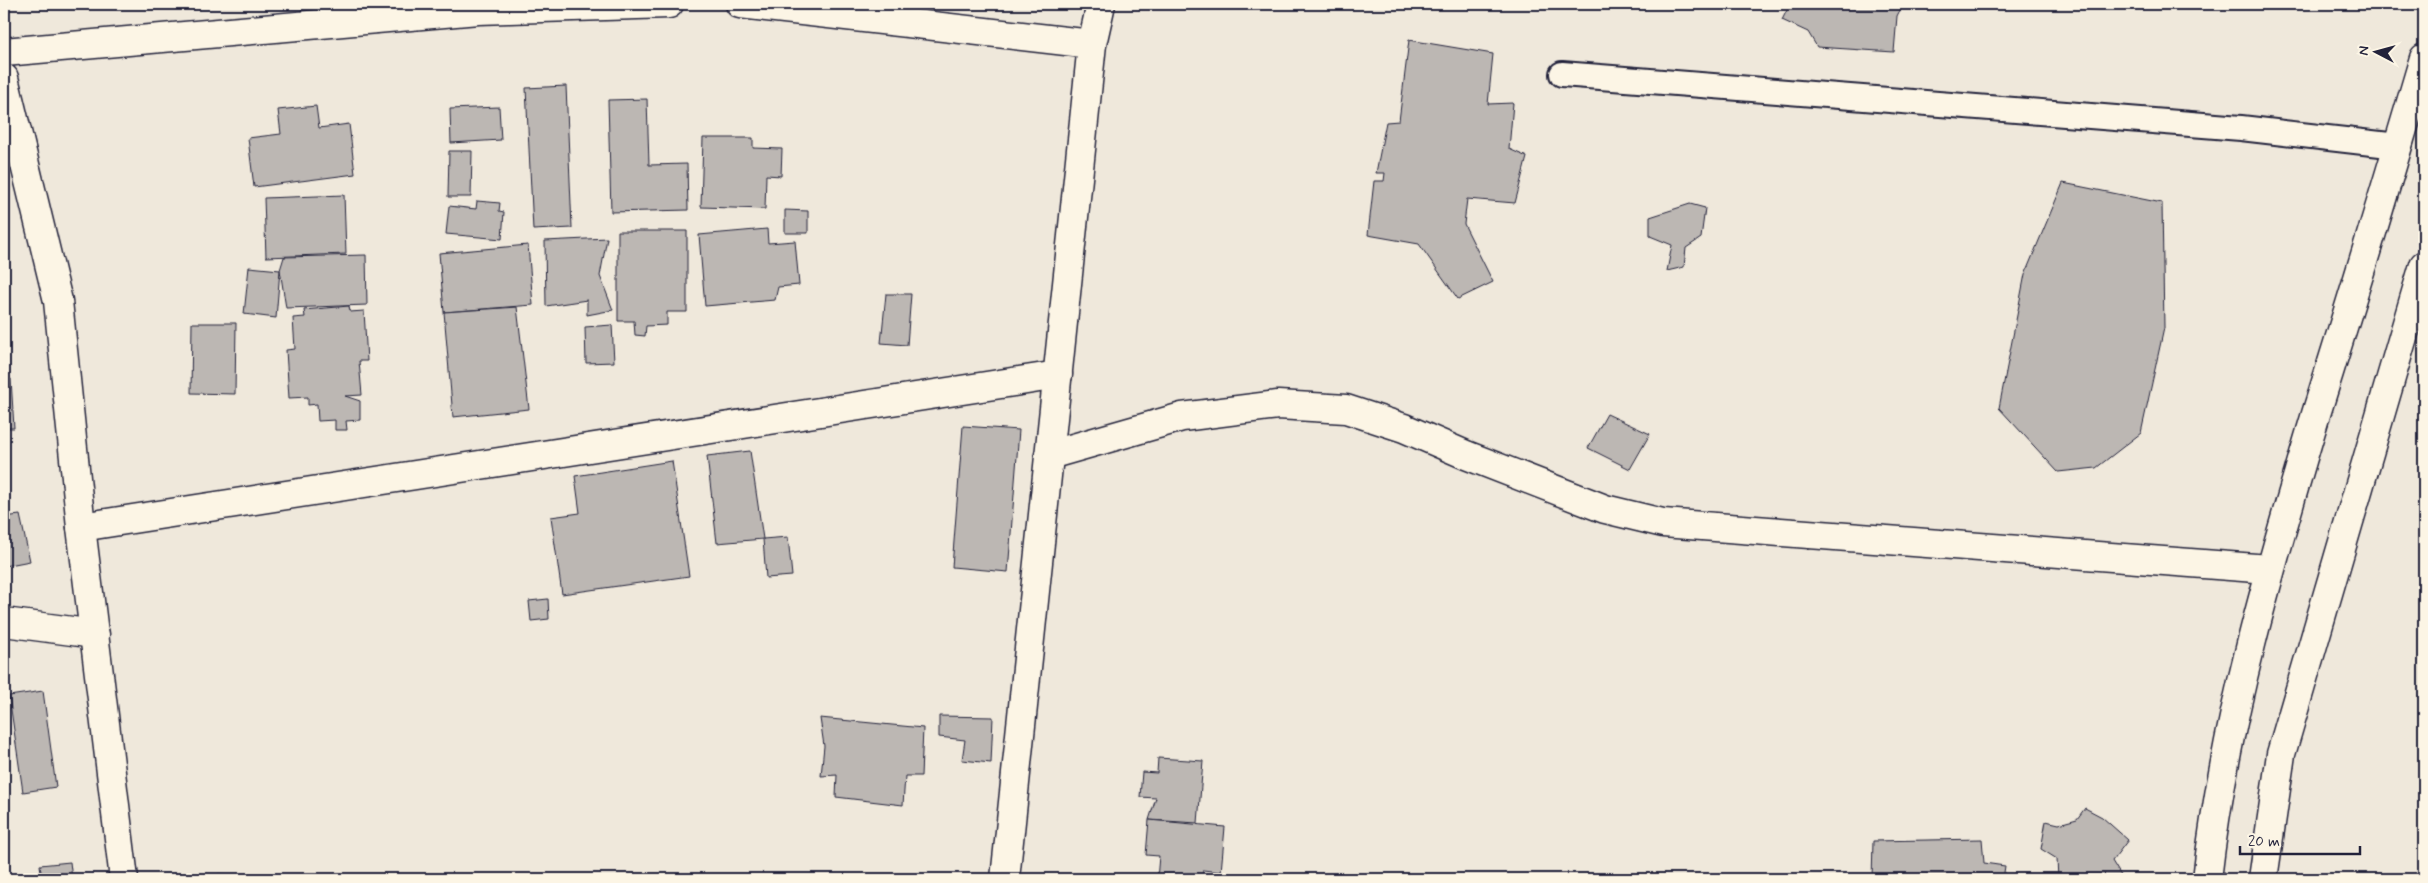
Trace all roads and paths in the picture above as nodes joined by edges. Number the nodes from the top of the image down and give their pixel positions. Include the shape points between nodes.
1 (669, 4) edge
2 (740, 4) edge
3 (1101, 4) edge
4 (1092, 44) junction
5 (4, 52) edge
6 (2424, 58) edge
7 (1562, 74) dead end
8 (4, 78) edge
9 (2398, 146) junction
10 (2424, 265) edge
11 (1058, 375) junction
12 (1049, 455) junction
13 (81, 527) junction
14 (2269, 569) junction
15 (4, 622) edge
16 (95, 634) junction
17 (124, 879) edge
18 (1005, 879) edge
19 (2207, 879) edge
20 (2263, 879) edge

1 - 5 street via 478,10
2 - 4 street
3 - 4 street
4 - 11 street
6 - 9 street
7 - 9 lane via 2241,128
8 - 13 street via 58,302
9 - 14 street
10 - 20 street via 2281,754
11 - 12 street
11 - 13 street
12 - 14 street via 1182,417 1278,405 1346,409 1404,428 1606,509 1663,523
12 - 18 street
13 - 16 street
14 - 19 street via 2240,681 2214,815
15 - 16 street
16 - 17 street

